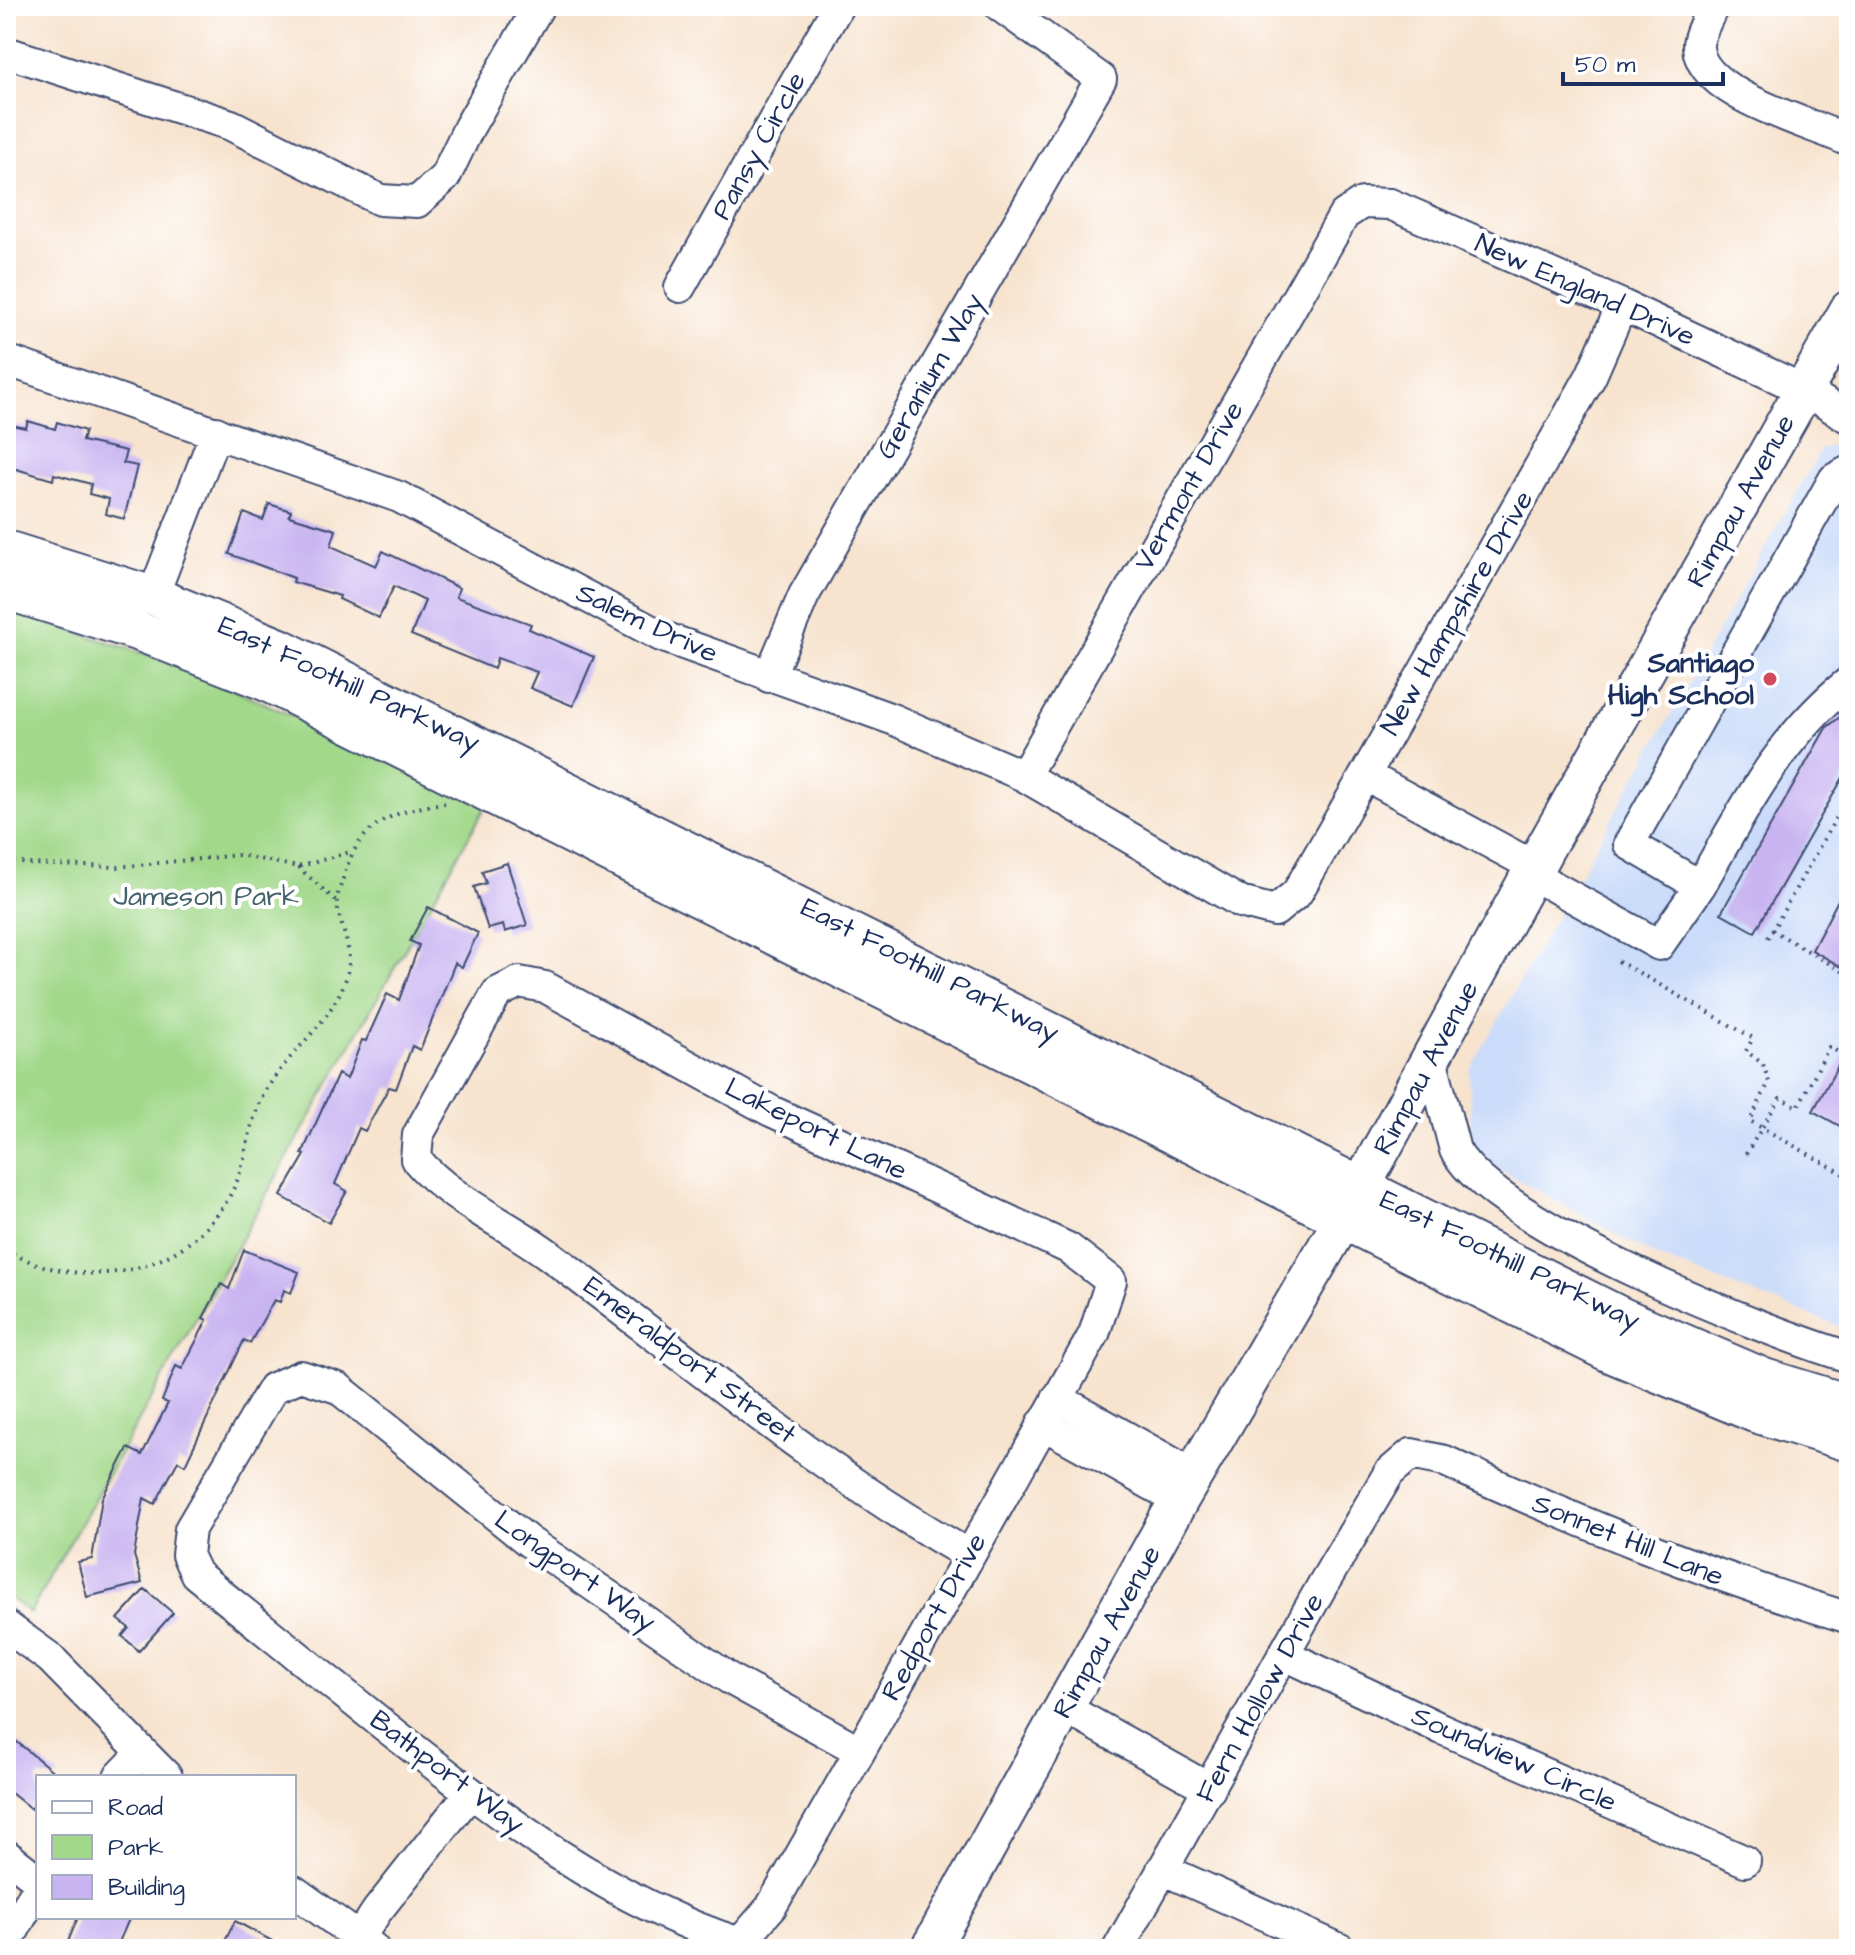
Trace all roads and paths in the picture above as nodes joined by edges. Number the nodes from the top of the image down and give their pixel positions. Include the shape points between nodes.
1 (539, 6) edge
2 (838, 6) edge
3 (1000, 6) edge
4 (1713, 6) edge
5 (6, 52) edge
6 (1849, 141) edge
7 (1362, 203) joint
8 (680, 287) dead end
9 (1622, 305) junction
10 (1849, 310) edge
11 (6, 360) edge
12 (1804, 390) junction
13 (1849, 418) edge
14 (216, 432) junction
15 (1849, 471) edge
16 (6, 550) edge
17 (6, 590) edge
18 (153, 596) junction
19 (769, 677) junction
20 (1849, 682) edge
21 (1365, 775) junction
22 (1024, 776) junction
23 (1849, 795) edge
24 (452, 802) dead end
25 (351, 851) junction
26 (6, 859) edge
27 (298, 867) junction
28 (1533, 870) junction
29 (1700, 886) junction
30 (336, 901) junction
31 (1275, 911) joint
32 (1772, 930) junction
33 (1768, 938) dead end
34 (1618, 961) dead end
35 (1849, 975) edge
36 (1431, 1058) junction
37 (1849, 1058) edge
38 (1763, 1127) junction
39 (1746, 1154) dead end
40 (416, 1159) joint
41 (1849, 1177) edge
42 (1353, 1202) junction
43 (6, 1250) edge
44 (1111, 1281) joint
45 (1849, 1357) edge
46 (1849, 1404) edge
47 (1050, 1411) junction
48 (1849, 1442) edge
49 (1411, 1454) joint
50 (1186, 1488) junction
51 (187, 1555) joint
52 (969, 1555) junction
53 (1849, 1618) edge
54 (6, 1626) edge
55 (1283, 1654) junction
56 (1065, 1708) junction
57 (860, 1751) junction
58 (142, 1753) junction
59 (121, 1775) edge
60 (165, 1775) edge
61 (1210, 1789) junction
62 (470, 1793) junction
63 (6, 1855) edge
64 (1745, 1861) dead end
65 (1162, 1869) junction
66 (36, 1878) edge
67 (36, 1891) edge
68 (296, 1893) edge
69 (740, 1943) joint
70 (6, 1944) edge
71 (362, 1946) edge
72 (930, 1949) edge
73 (1118, 1949) edge
74 (1340, 1949) edge

1 - 5 street via 445,177 417,202 380,200 231,125
2 - 8 street, Pansy Circle
3 - 19 street, Geranium Way via 1101,79 804,595
4 - 6 street via 1697,44 1702,67 1720,86
7 - 9 street, New England Drive via 1390,204
7 - 22 street, Vermont Drive via 1344,215
9 - 12 street, New England Drive
9 - 21 street, New Hampshire Drive via 1591,376
10 - 12 main road, Rimpau Avenue
11 - 14 street, Salem Drive
12 - 13 street, New England Drive
12 - 28 main road, Rimpau Avenue
14 - 18 street
14 - 19 street, Salem Drive via 399,497 661,636
15 - 29 street via 1834,479 1629,844
16 - 18 main road, East Foothill Parkway
17 - 42 main road, East Foothill Parkway via 140,632 265,681
18 - 42 main road, East Foothill Parkway via 280,648
19 - 22 street, Salem Drive via 892,719
20 - 29 street via 1775,758
21 - 28 street
21 - 31 street, New Hampshire Drive via 1297,893
22 - 31 street, Salem Drive via 1240,902
23 - 32 path
24 - 25 path via 397,812 379,822
25 - 27 path
25 - 30 path
26 - 27 path via 118,867 239,855
27 - 30 path
28 - 29 street via 1659,945
28 - 36 main road, Rimpau Avenue
30 - 43 path via 349,958 340,994 323,1023 266,1091 236,1181 194,1239 142,1268 85,1276 27,1262
32 - 33 path
32 - 35 path
34 - 38 path via 1753,1038 1746,1051 1763,1064 1769,1082 1750,1121
36 - 42 main road, Rimpau Avenue
36 - 45 street via 1455,1150 1488,1185 1645,1277
37 - 38 path via 1829,1047 1798,1107 1780,1098
38 - 39 path
38 - 41 path
40 - 44 street, Lakeport Lane via 418,1135 497,993 519,982 545,987 771,1111 1068,1248
40 - 52 street, Emeraldport Street via 432,1179 520,1233 883,1506
42 - 46 main road, East Foothill Parkway via 1764,1378
42 - 48 main road, East Foothill Parkway via 1608,1352 1755,1413
42 - 50 main road, Rimpau Avenue
44 - 47 street, Redport Drive via 1094,1334
47 - 50 street
47 - 52 street, Redport Drive
49 - 53 street, Sonnet Hill Lane via 1445,1461 1644,1549
49 - 55 street, Fern Hollow Drive via 1389,1473
50 - 56 main road, Rimpau Avenue
51 - 57 street, Longport Way via 190,1529 273,1388 301,1376 338,1388 528,1541 730,1679
51 - 62 street, Bathport Way via 196,1574
52 - 57 street, Redport Drive
54 - 58 street via 50,1658
55 - 61 street, Fern Hollow Drive
55 - 64 street, Soundview Circle
56 - 61 street
56 - 72 main road, Rimpau Avenue
57 - 69 street, Redport Drive via 771,1907
58 - 59 street
58 - 60 street
61 - 65 street, Fern Hollow Drive
62 - 69 street, Bathport Way via 575,1867 699,1930
62 - 71 street via 377,1911
63 - 66 street
65 - 73 street, Fern Hollow Drive
65 - 74 street
67 - 70 street
68 - 71 street

